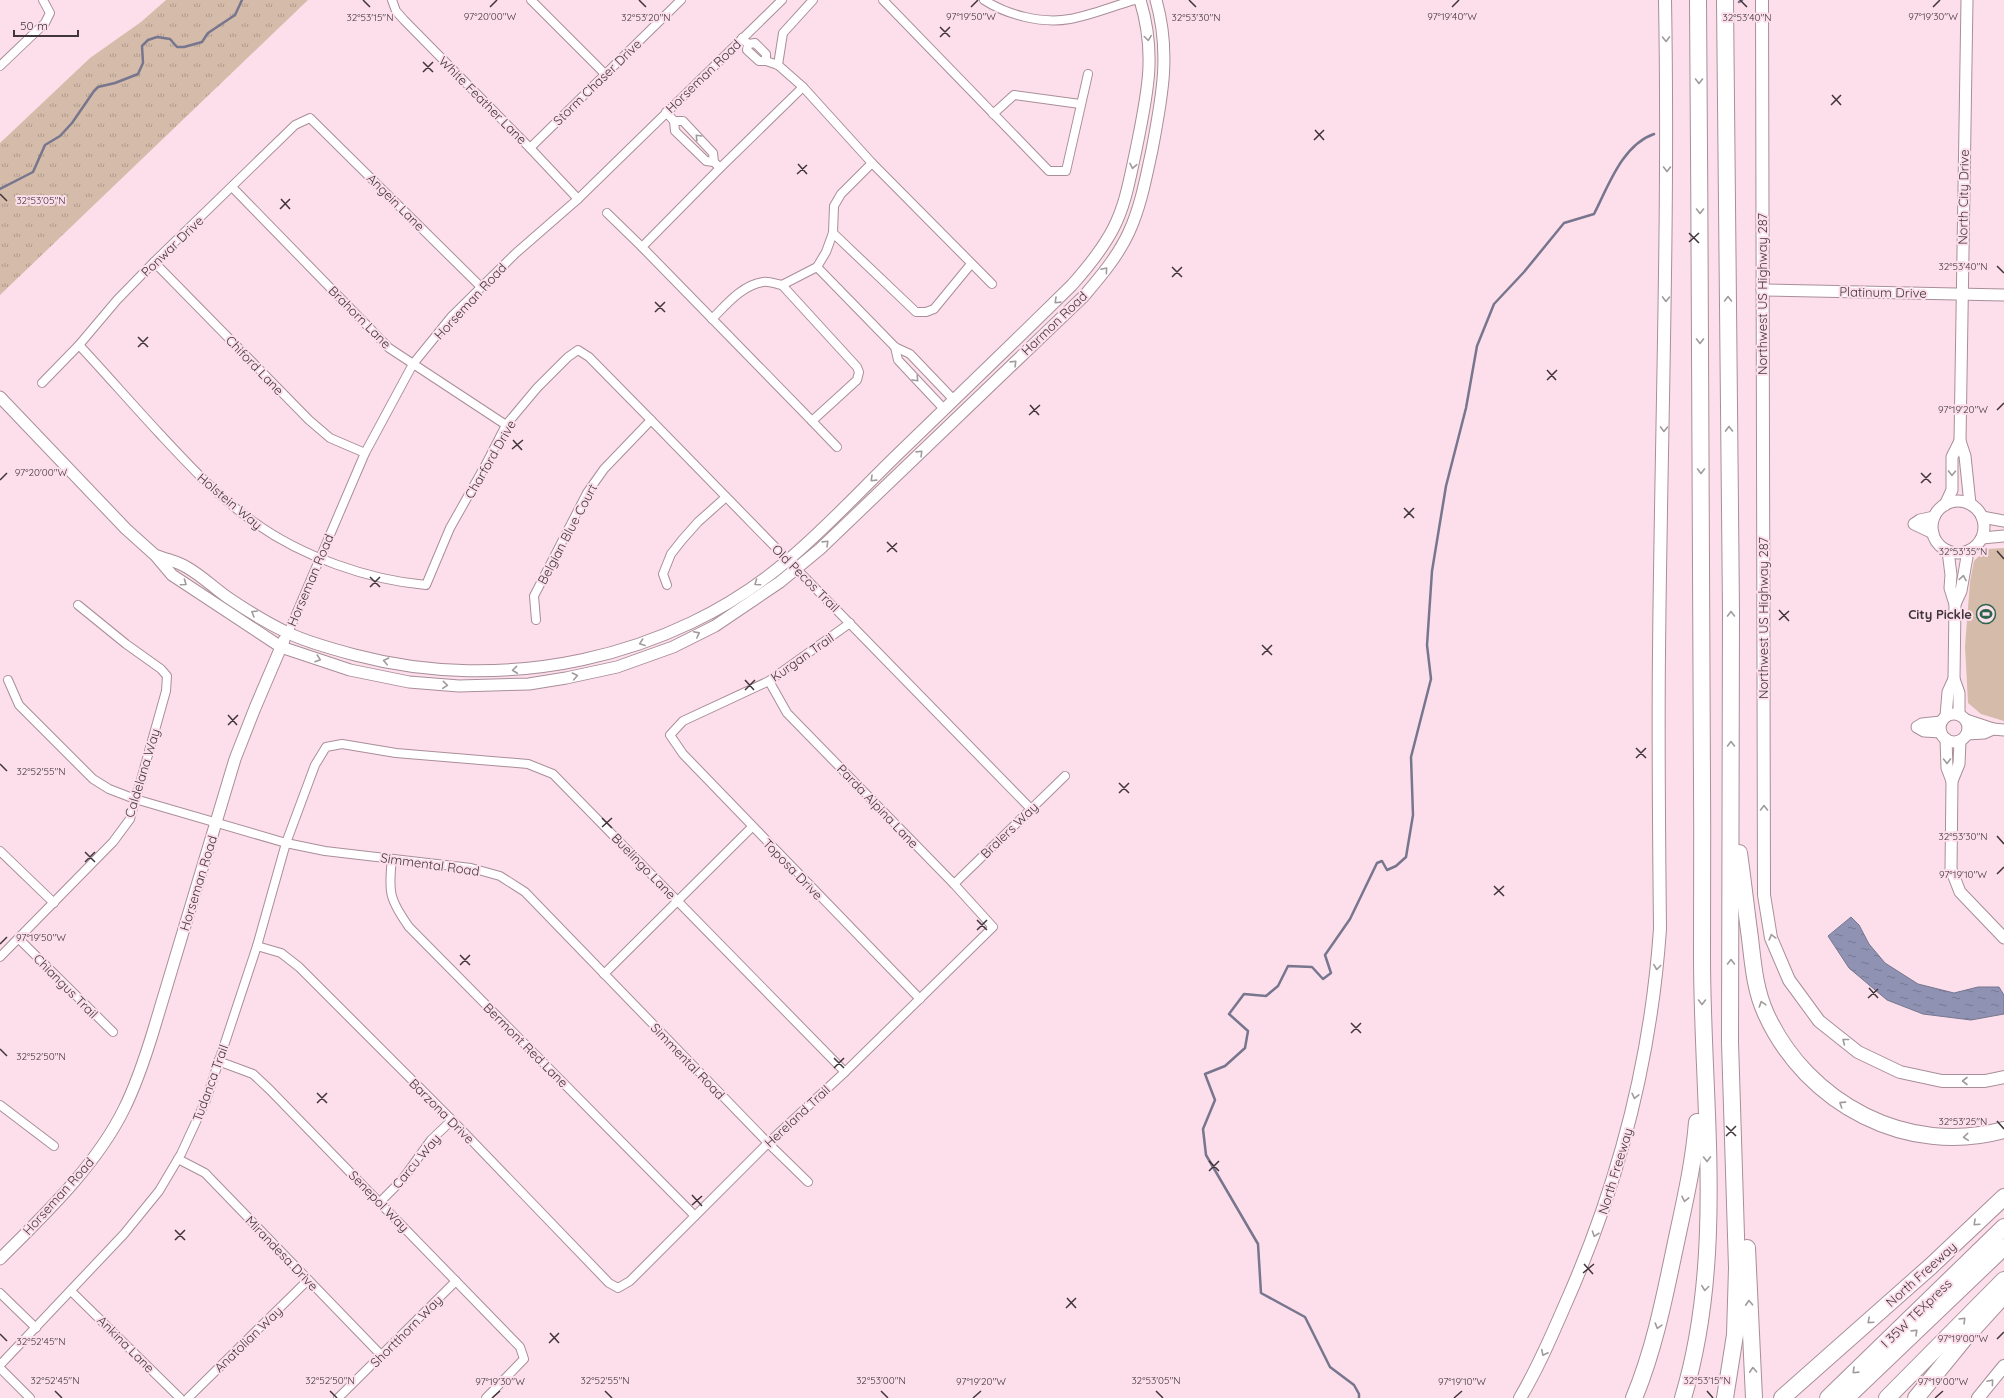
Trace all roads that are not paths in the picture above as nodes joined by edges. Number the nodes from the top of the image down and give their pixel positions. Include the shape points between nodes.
1 (43, 0) edge
2 (392, 0) edge
3 (531, 0) edge
4 (680, 0) edge
5 (782, 0) edge
6 (813, 0) edge
7 (984, 0) edge
8 (1135, 0) edge
9 (1140, 0) edge
10 (1156, 0) edge
11 (1666, 0) edge
12 (1698, 0) edge
13 (1725, 0) edge
14 (1762, 0) edge
15 (1967, 0) edge
16 (885, 1) edge
17 (745, 41) junction
18 (778, 65) junction
19 (0, 66) edge
20 (605, 74) junction
21 (1088, 74) dead end
22 (803, 87) junction
23 (1080, 104) junction
24 (666, 112) junction
25 (993, 114) junction
26 (310, 118) joint
27 (674, 121) junction
28 (530, 148) junction
29 (872, 163) junction
30 (717, 165) junction
31 (232, 187) junction
32 (578, 199) junction
33 (607, 213) dead end
34 (833, 233) junction
35 (642, 247) junction
36 (154, 262) junction
37 (972, 264) junction
38 (817, 267) junction
39 (992, 284) dead end
40 (782, 285) junction
41 (481, 287) junction
42 (1762, 290) junction
43 (1961, 293) junction
44 (2004, 295) edge
45 (712, 319) junction
46 (79, 345) junction
47 (895, 347) junction
48 (578, 350) joint
49 (413, 364) junction
50 (42, 383) dead end
51 (0, 397) edge
52 (954, 400) junction
53 (944, 409) junction
54 (651, 420) junction
55 (812, 422) junction
56 (506, 425) junction
57 (1960, 441) junction
58 (837, 447) dead end
59 (365, 453) junction
60 (726, 497) junction
61 (1970, 504) junction
62 (1945, 505) junction
63 (1934, 517) junction
64 (1982, 517) junction
65 (2004, 521) edge
66 (1933, 533) junction
67 (2004, 536) edge
68 (1982, 538) junction
69 (1948, 551) junction
70 (1968, 551) junction
71 (156, 556) junction
72 (320, 557) junction
73 (788, 560) junction
74 (797, 569) junction
75 (426, 585) joint
76 (667, 585) dead end
77 (1954, 604) junction
78 (78, 605) dead end
79 (536, 620) dead end
80 (850, 623) junction
81 (288, 632) junction
82 (281, 647) junction
83 (1954, 679) junction
84 (8, 680) dead end
85 (769, 681) junction
86 (1963, 718) junction
87 (1944, 727) junction
88 (1998, 730) edge
89 (670, 734) joint
90 (1963, 737) junction
91 (326, 747) joint
92 (1065, 776) dead end
93 (1952, 781) junction
94 (1731, 784) junction
95 (135, 799) junction
96 (1030, 809) junction
97 (216, 821) junction
98 (752, 827) junction
99 (286, 843) junction
100 (0, 851) edge
101 (392, 859) junction
102 (954, 884) junction
103 (678, 900) junction
104 (54, 903) junction
105 (993, 927) joint
106 (2004, 938) edge
107 (19, 939) junction
108 (256, 946) junction
109 (0, 957) edge
110 (604, 974) junction
111 (920, 999) junction
112 (1730, 1001) junction
113 (1702, 1022) junction
114 (113, 1032) dead end
115 (218, 1061) junction
116 (845, 1072) junction
117 (2004, 1076) edge
118 (0, 1105) edge
119 (452, 1120) junction
120 (2004, 1130) edge
121 (768, 1143) junction
122 (54, 1146) dead end
123 (178, 1159) junction
124 (808, 1182) dead end
125 (2004, 1197) edge
126 (380, 1202) junction
127 (695, 1216) junction
128 (2004, 1227) edge
129 (2004, 1246) edge
130 (0, 1259) edge
131 (308, 1280) junction
132 (2004, 1280) edge
133 (456, 1281) junction
134 (618, 1288) joint
135 (72, 1291) junction
136 (0, 1293) edge
137 (2004, 1296) edge
138 (36, 1328) junction
139 (381, 1355) junction
140 (0, 1365) edge
141 (2004, 1366) edge
142 (0, 1368) edge
143 (1685, 1391) edge
144 (30, 1398) edge
145 (180, 1398) edge
146 (188, 1398) edge
147 (338, 1398) edge
148 (486, 1398) edge
149 (1520, 1398) edge
150 (1634, 1398) edge
151 (1725, 1398) edge
152 (1754, 1398) edge
153 (1782, 1398) edge
154 (1828, 1398) edge
155 (1846, 1398) edge
156 (1886, 1398) edge
157 (1916, 1398) edge
158 (1978, 1398) edge

1 - 19 street via 50,13 45,23
2 - 28 street, White Feather Lane via 396,11 404,20
3 - 20 street
4 - 20 street, Storm Chaser Drive
5 - 17 street, Horseman Road
6 - 18 street via 783,33
7 - 8 street via 998,10 1036,19 1069,19
9 -> 52 street, Harmon Road via 1150,49 1149,82 1126,199 1114,228 1095,259 1072,285
74 -> 10 street, Harmon Road via 1084,296 1113,260 1130,232 1143,192 1162,96 1165,55 1162,22
11 -> 149 main road, North Freeway via 1666,303 1659,654 1660,929 1655,987 1642,1066 1628,1130 1613,1181 1587,1255 1547,1346
12 -> 113 highway
94 -> 13 highway
14 - 42 main road, Northwest US Highway 287
15 - 43 street, North City Drive
16 - 25 street
17 - 18 street via 748,50 759,61
17 - 24 street, Horseman Road
18 - 22 street
20 - 28 street, Storm Chaser Drive
21 - 23 street
22 - 29 street
22 - 30 street
23 - 25 street via 1014,95
23 - 25 street via 1066,171 1048,171
24 - 27 street
24 - 32 street, Horseman Road
26 - 31 street, Ponwar Drive via 295,125
26 - 41 street, Angein Lane
27 - 30 street via 675,131 706,161
30 -> 27 street via 713,153 683,121
28 - 32 street, White Feather Lane
29 - 34 street via 841,194 834,206
29 - 37 street
30 - 35 street
31 - 36 street, Ponwar Drive
31 - 49 street, Brahorn Lane via 389,348
32 - 41 street, Horseman Road
33 - 35 street
34 - 37 street via 916,312 934,309
34 - 38 street
35 - 45 street
36 - 46 street, Ponwar Drive
36 - 59 street, Chiford Lane via 309,420 330,438
37 - 39 street
38 - 40 street
38 - 47 street
40 - 45 street via 764,282 750,286 736,295
40 - 55 street via 859,372 857,380
41 - 49 street, Horseman Road via 452,316
42 - 43 street, Platinum Drive
117 -> 42 main road, Northwest US Highway 287 via 1985,1081 1942,1081 1900,1072 1858,1052 1819,1021 1789,980 1771,938 1764,895
43 - 44 street, Platinum Drive
43 - 57 street, North City Drive
45 - 55 street
46 - 50 street, Ponwar Drive
46 - 72 street, Holstein Way via 198,475 253,522 278,538
47 - 52 street via 910,354
47 -> 53 street via 898,360
48 - 54 street, Old Pecos Trail
48 - 56 street, Charford Drive via 537,388
49 - 56 street, Brahorn Lane
49 - 59 street, Horseman Road
51 - 71 street, Harmon Road via 126,529
52 - 53 street, Harmon Road
53 -> 73 street, Harmon Road
54 - 60 street, Old Pecos Trail
54 - 79 street, Belgian Blue Court via 604,469 587,493 534,596
55 - 58 street
56 - 75 street, Charford Drive via 450,528
57 - 61 street, North City Drive via 1966,456
57 -> 62 street, North City Drive via 1952,457 1952,490
59 - 72 street, Horseman Road
60 - 73 street, Old Pecos Trail
60 - 76 street via 698,522 671,554 663,574
61 - 62 street via 1962,501
61 - 64 street
62 - 63 street
63 - 66 street
63 - 66 street via 1914,524
64 - 65 street
64 - 68 street
66 - 69 street via 1936,541
67 - 68 street
68 - 70 street via 1978,545
69 - 70 street
69 - 77 street via 1950,588
77 -> 70 street via 1961,591
81 -> 71 street, Harmon Road via 228,597 186,567
71 -> 82 street, Harmon Road via 172,574
72 - 75 street, Holstein Way via 398,582
72 - 81 street, Horseman Road
73 - 74 street, Old Pecos Trail
73 -> 81 street, Harmon Road via 714,611 663,635 615,652 559,665 502,671 456,671 408,666 354,655
74 - 80 street, Old Pecos Trail
82 -> 74 street, Harmon Road via 350,670 408,682 459,686 529,684 617,667 673,646 715,626
77 - 83 street
78 - 95 street, Caldelana Way via 161,669 166,676 166,691
80 - 85 street, Kurgan Trail
80 - 96 street, Old Pecos Trail
81 - 82 street, Horseman Road
82 - 97 street, Horseman Road via 235,759
83 - 86 street
83 - 87 street via 1948,692
84 - 95 street, Simmental Road via 19,705 93,779 109,790
85 - 89 street, Kurgan Trail via 683,721
85 - 102 street, Parda Alpina Lane via 787,713
86 - 87 street via 1950,714
86 - 88 street
86 - 90 street via 1968,730
87 - 90 street via 1955,742
87 -> 93 street via 1947,768
88 - 90 street
89 - 98 street, Toposa Drive via 683,754
90 - 93 street via 1959,764
91 - 99 street, Tudanca Trail via 315,765
91 - 103 street, Buelingo Lane via 342,744 396,752 528,764 553,774
92 - 96 street, Bralers Way
93 - 106 street via 1950,869 1960,892
112 -> 94 highway
120 -> 94 highway via 1965,1137 1939,1137 1915,1134 1873,1121 1857,1114 1816,1085 1792,1058 1766,1014 1755,981
95 - 97 street, Simmental Road
95 - 104 street, Caldelana Way via 130,819 121,833
96 - 102 street, Bralers Way
97 - 99 street, Simmental Road
97 - 130 street, Horseman Road via 140,1073 124,1111 62,1196
98 - 103 street
98 - 111 street, Toposa Drive
99 - 101 street, Simmental Road via 325,851
99 - 108 street, Tudanca Trail
100 - 104 street
101 - 110 street, Simmental Road via 471,868 500,876 525,892
101 - 127 street, Bermont Red Lane via 390,881 394,905 409,927
102 - 105 street, Parda Alpina Lane
103 - 110 street
103 - 116 street, Buelingo Lane
104 - 107 street, Caldelana Way
105 - 111 street, Hereland Trail
107 - 109 street, Caldelana Way
107 - 114 street, Chiangus Trail
108 - 115 street, Tudanca Trail
108 - 119 street, Barzona Drive via 281,953 299,967
110 - 121 street, Simmental Road
111 - 116 street, Hereland Trail
112 - 151 highway via 1736,1268 1735,1335
152 -> 112 highway via 1740,1085
113 -> 143 highway via 1708,1237 1706,1280 1699,1332
113 -> 150 highway via 1695,1153 1663,1307 1644,1374
115 - 123 street, Tudanca Trail via 206,1100
115 - 126 street, Senepol Way via 252,1074
116 - 121 street, Hereland Trail
118 - 122 street
119 - 126 street, Carcu Way via 431,1140 402,1180
119 - 134 street, Barzona Drive via 609,1284
121 - 124 street, Simmental Road
121 - 127 street, Hereland Trail
123 - 131 street, Mirandesa Drive via 205,1173
123 - 135 street, Tudanca Trail via 154,1197
125 -> 153 highway, North Freeway
126 - 133 street, Senepol Way
127 - 134 street, Hereland Trail via 630,1281
128 -> 154 highway, I 35W TEXpress
155 -> 129 highway, I 35W TEXpress
131 - 139 street, Mirandesa Drive
131 - 146 street, Anatolian Way
156 -> 132 highway
133 - 139 street, Shortthorn Way
133 - 148 street, Senepol Way via 520,1347 524,1359
135 - 138 street, Tudanca Trail
135 - 145 street, Ankina Lane
136 - 138 street
137 - 157 highway via 1964,1339
138 - 140 street, Tudanca Trail
139 - 147 street, Shortthorn Way
158 -> 141 main road
142 - 144 street

